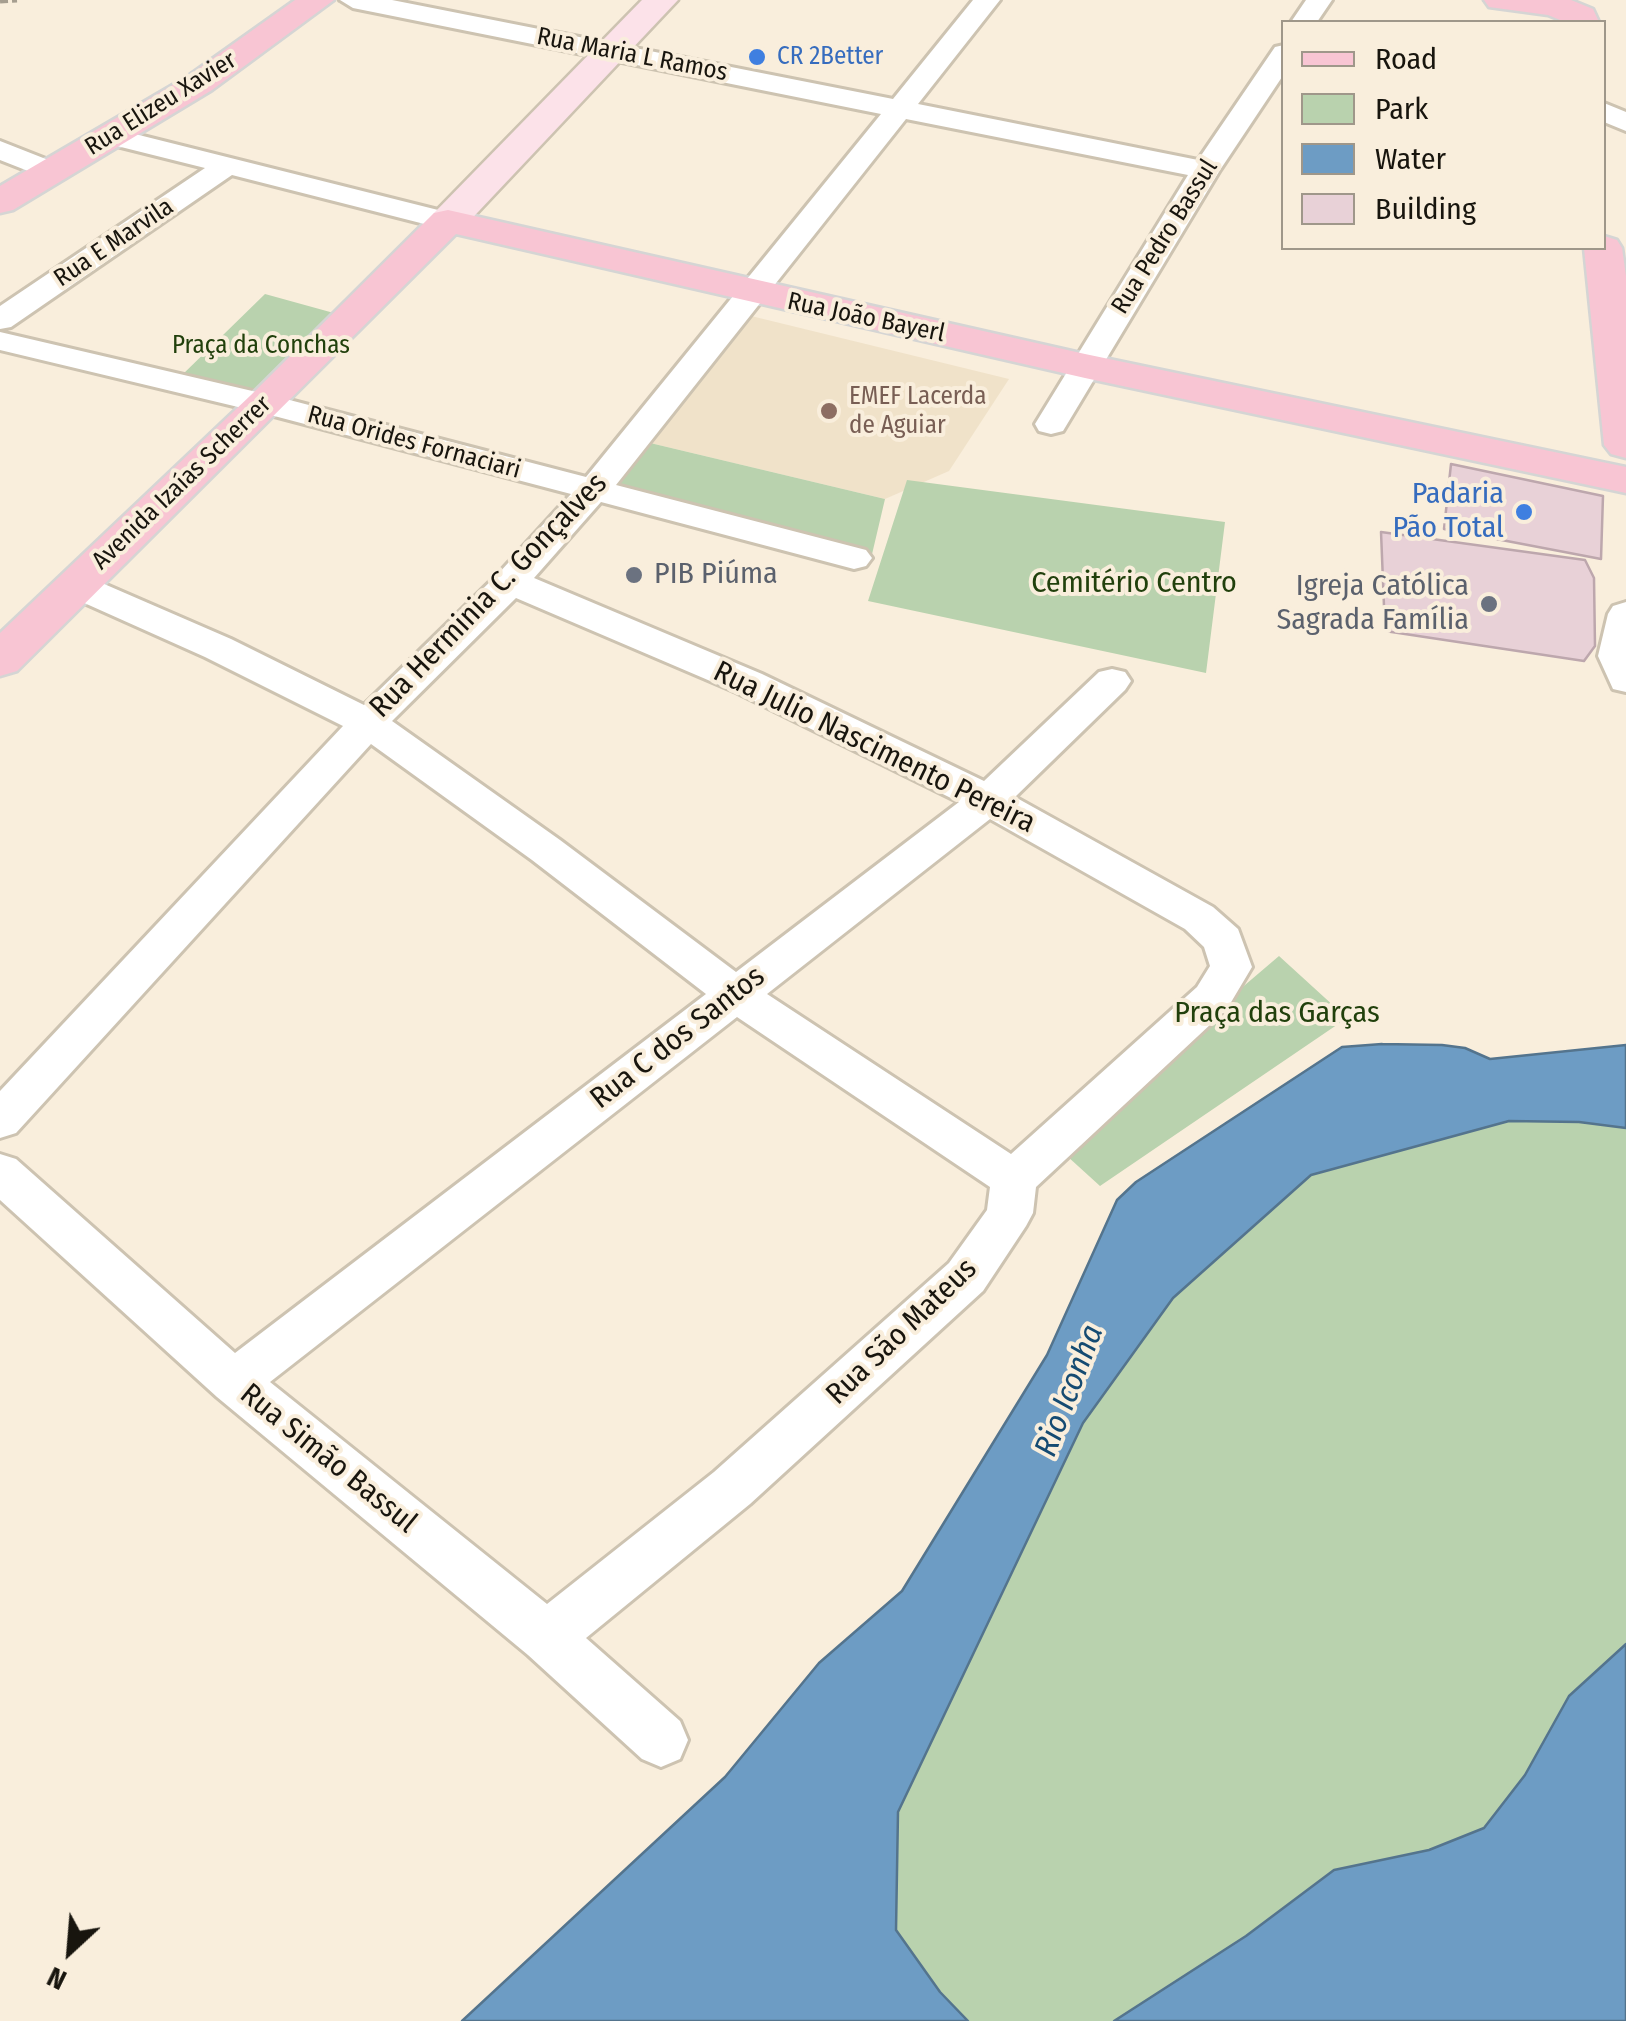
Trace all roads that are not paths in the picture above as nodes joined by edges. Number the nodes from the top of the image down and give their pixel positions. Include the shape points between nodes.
1 (317, 0) edge
2 (353, 0) edge
3 (661, 0) edge
4 (987, 0) edge
5 (1501, 0) edge
6 (1572, 9) edge
7 (610, 50) junction
8 (1281, 58) edge
9 (901, 108) junction
10 (110, 136) junction
11 (0, 150) edge
12 (227, 166) junction
13 (1206, 170) junction
14 (52, 171) junction
15 (0, 202) edge
16 (448, 221) junction
17 (1602, 250) edge
18 (754, 294) junction
19 (0, 320) edge
20 (1618, 322) edge
21 (8, 350) edge
22 (1085, 366) junction
23 (266, 404) junction
24 (1051, 424) dead end
25 (1626, 445) edge
26 (1626, 480) edge
27 (594, 490) junction
28 (854, 558) dead end
29 (511, 582) junction
30 (75, 585) junction
31 (1626, 614) edge
32 (0, 660) edge
33 (1626, 680) edge
34 (1112, 681) dead end
35 (368, 723) junction
36 (988, 800) junction
37 (735, 994) junction
38 (0, 1120) edge
39 (0, 1172) edge
40 (1014, 1179) junction
41 (234, 1382) junction
42 (547, 1638) junction
43 (661, 1740) dead end

1 - 10 main road, Rua Elizeu Xavier via 200,83
2 - 7 street, Rua Maria L Ramos
3 - 7 street
4 - 9 street, Rua Herminia C. Gonçalves
5 - 6 main road
7 - 9 street, Rua Maria L Ramos
7 - 16 street
8 - 13 street, Rua Pedro Bassul
9 - 13 street, Rua Maria L Ramos
9 - 18 street, Rua Herminia C. Gonçalves
10 - 12 street, Rua João Bayerl
10 - 14 main road, Rua Elizeu Xavier
11 - 14 street
12 - 16 street, Rua João Bayerl
12 - 19 street, Rua E Marvila
13 - 22 street, Rua Pedro Bassul
14 - 15 main road, Rua Elizeu Xavier
16 - 18 main road, Rua João Bayerl
16 - 23 main road, Avenida Izaías Scherrer
17 - 20 main road
18 - 22 main road, Rua João Bayerl
18 - 27 street, Rua Herminia C. Gonçalves
20 - 25 main road
21 - 23 street, Rua Orides Fornaciari
22 - 24 street, Rua Pedro Bassul
22 - 26 main road, Rua João Bayerl
23 - 27 street, Rua Orides Fornaciari
23 - 30 main road, Avenida Izaías Scherrer
27 - 28 street, Rua Orides Fornaciari
27 - 29 street, Rua Herminia C. Gonçalves
29 - 35 street, Rua Herminia C. Gonçalves
29 - 36 street, Rua Julio Nascimento Pereira via 749,682
30 - 32 main road, Avenida Izaías Scherrer
30 - 35 street
31 - 33 street via 1616,656
34 - 36 street, Rua C dos Santos
35 - 37 street
35 - 38 street, Rua Herminia C. Gonçalves
36 - 37 street, Rua C dos Santos
36 - 40 street, Rua Julio Nascimento Pereira via 1199,918 1223,940 1231,967 1212,998
37 - 40 street
37 - 41 street, Rua C dos Santos
39 - 41 street, Rua Simão Bassul
40 - 42 street, Rua São Mateus via 1010,1213 966,1277 732,1488
41 - 42 street, Rua Simão Bassul
42 - 43 street, Rua Simão Bassul

